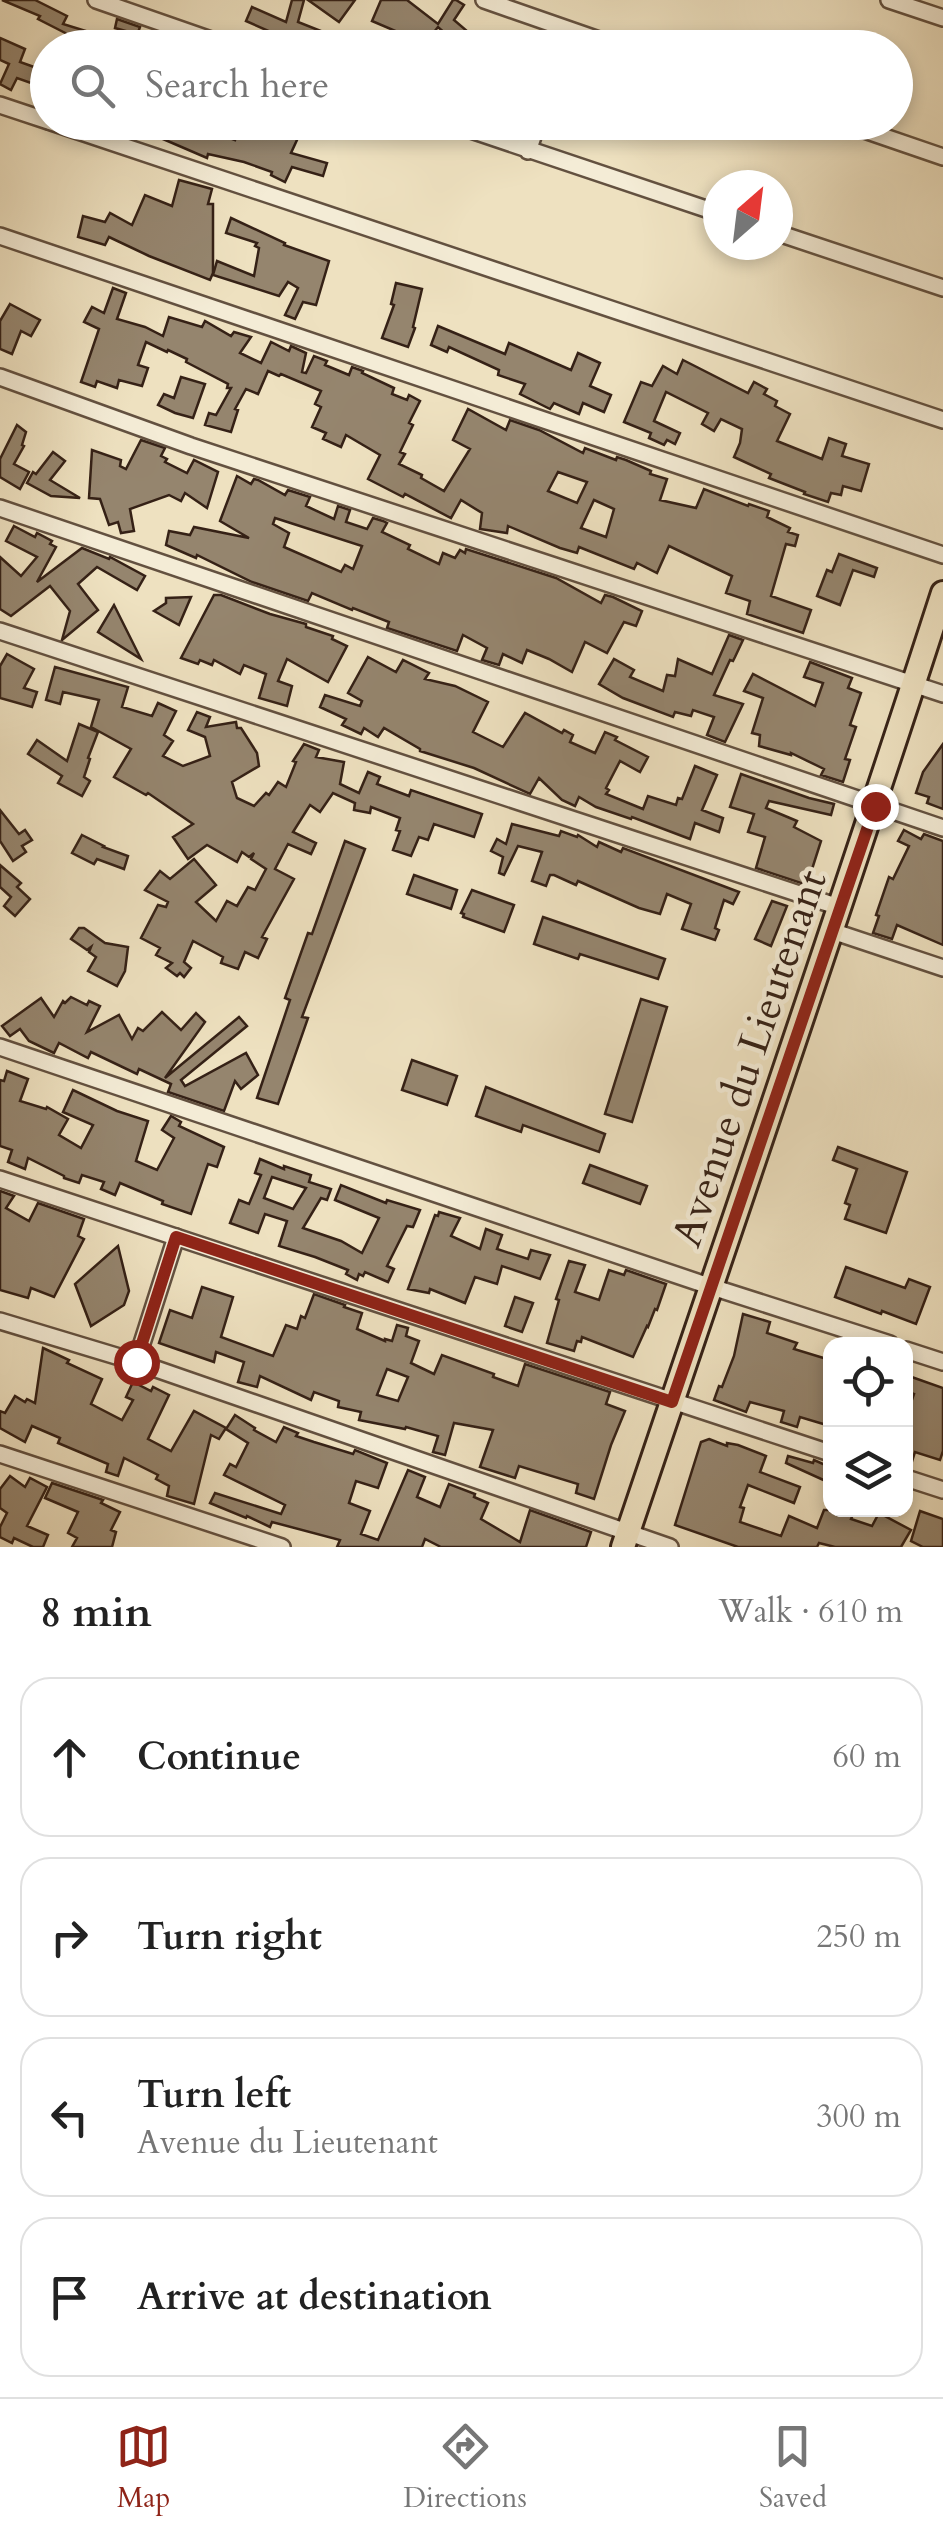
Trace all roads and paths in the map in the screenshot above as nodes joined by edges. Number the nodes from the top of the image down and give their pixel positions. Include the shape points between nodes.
1 (96, 0) edge
2 (484, 0) edge
3 (889, 0) edge
4 (943, 18) edge
5 (182, 30) edge
6 (572, 30) edge
7 (0, 105) edge
8 (30, 115) edge
9 (103, 140) edge
10 (497, 140) edge
11 (532, 140) edge
12 (892, 140) edge
13 (528, 151) junction
14 (943, 158) edge
15 (703, 209) edge
16 (0, 236) edge
17 (793, 238) edge
18 (943, 288) edge
19 (0, 376) edge
20 (943, 420) edge
21 (0, 508) edge
22 (943, 556) edge
23 (943, 593) edge
24 (0, 631) edge
25 (914, 684) junction
26 (943, 694) edge
27 (875, 806) junction
28 (943, 828) edge
29 (839, 908) junction
30 (832, 931) junction
31 (943, 968) edge
32 (0, 1047) edge
33 (0, 1180) edge
34 (176, 1237) junction
35 (710, 1286) junction
36 (0, 1321) edge
37 (868, 1337) edge
38 (913, 1352) edge
39 (136, 1362) junction
40 (943, 1362) edge
41 (672, 1402) junction
42 (823, 1451) edge
43 (0, 1454) edge
44 (913, 1480) edge
45 (943, 1490) edge
46 (625, 1540) edge
47 (282, 1547) edge
48 (670, 1547) edge

1 - 5 street
2 - 6 street
3 - 4 street
7 - 8 street
9 - 20 street
10 - 13 street
11 - 13 street
12 - 14 street
13 - 15 street
16 - 22 street
17 - 18 street
19 - 25 street via 191,446
21 - 27 street
23 - 25 main road, Avenue du Lieutenant
24 - 29 street
25 - 26 street
25 - 27 main road, Avenue du Lieutenant
27 - 28 street
27 - 29 main road, Avenue du Lieutenant
29 - 30 main road, Avenue du Lieutenant
30 - 31 street
30 - 35 main road, Avenue du Lieutenant
32 - 35 street
33 - 34 street
34 - 39 street
34 - 41 street
35 - 37 street
35 - 41 main road, Avenue du Lieutenant
36 - 39 street
38 - 40 street
39 - 46 street
41 - 42 street
41 - 46 main road, Avenue du Lieutenant
43 - 47 street
44 - 45 street
46 - 48 street

